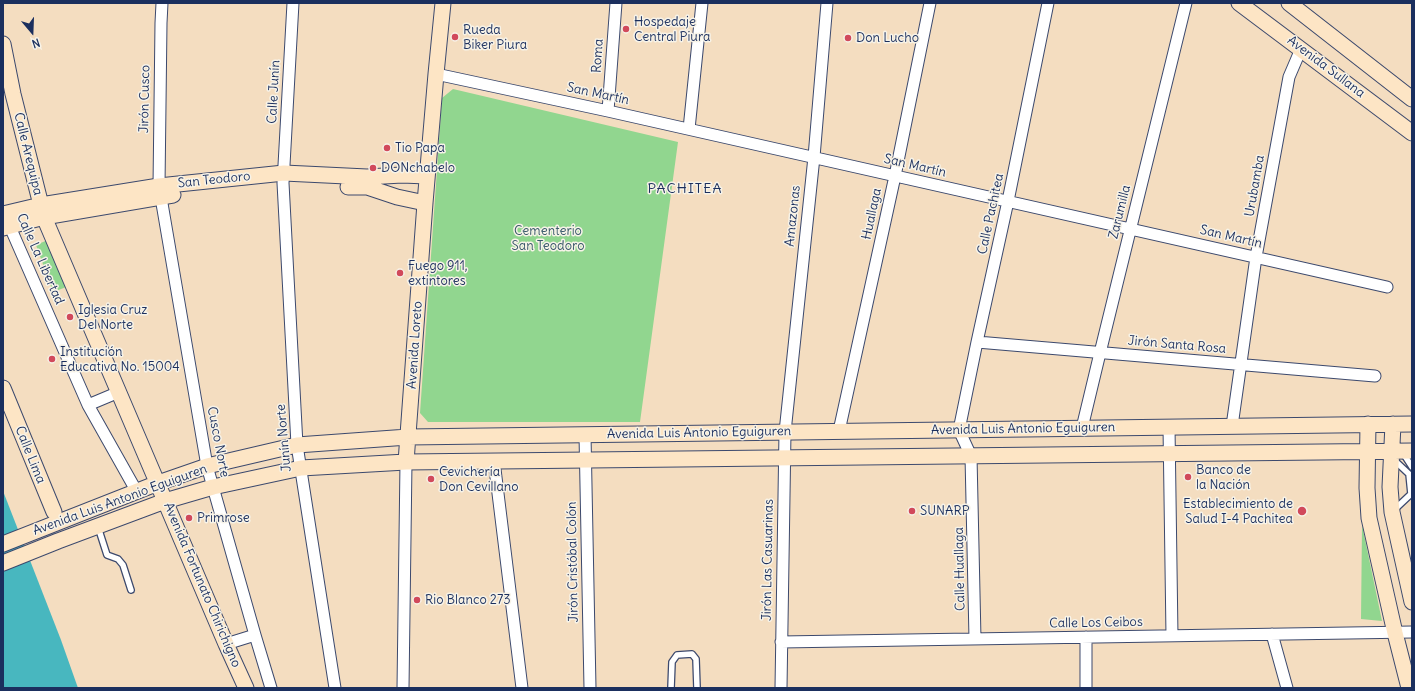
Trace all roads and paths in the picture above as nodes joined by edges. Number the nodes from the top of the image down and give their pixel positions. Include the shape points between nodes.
1 (162, 3) edge
2 (293, 3) edge
3 (443, 3) edge
4 (616, 3) edge
5 (702, 3) edge
6 (827, 3) edge
7 (930, 3) edge
8 (1048, 3) edge
9 (1186, 3) edge
10 (1239, 3) edge
11 (1289, 3) edge
12 (3, 44) edge
13 (1301, 48) junction
14 (436, 74) junction
15 (1412, 99) edge
16 (608, 111) junction
17 (689, 129) junction
18 (1412, 132) edge
19 (814, 157) junction
20 (427, 176) junction
21 (894, 176) junction
22 (284, 178) junction
23 (160, 191) junction
24 (1008, 201) junction
25 (425, 203) junction
26 (43, 211) junction
27 (5, 218) edge
28 (1131, 229) junction
29 (1256, 257) junction
30 (1387, 287) dead end
31 (977, 342) junction
32 (1100, 352) junction
33 (1240, 365) junction
34 (1375, 376) dead end
35 (3, 388) edge
36 (119, 392) junction
37 (88, 405) junction
38 (1368, 424) junction
39 (1393, 424) junction
40 (1412, 424) edge
41 (1232, 426) junction
42 (1169, 427) junction
43 (1082, 428) junction
44 (959, 430) junction
45 (839, 431) junction
46 (785, 432) junction
47 (585, 435) junction
48 (408, 437) junction
49 (297, 445) junction
50 (1367, 452) junction
51 (1399, 453) edge
52 (1169, 454) junction
53 (972, 456) junction
54 (784, 458) junction
55 (585, 460) junction
56 (494, 461) junction
57 (406, 462) junction
58 (207, 466) junction
59 (1412, 467) edge
60 (301, 468) junction
61 (1408, 474) junction
62 (158, 483) junction
63 (213, 487) junction
64 (137, 492) junction
65 (1412, 493) edge
66 (165, 501) junction
67 (1392, 512) junction
68 (56, 517) junction
69 (98, 526) junction
70 (3, 544) edge
71 (3, 563) edge
72 (131, 590) dead end
73 (1412, 602) edge
74 (1412, 632) edge
75 (1395, 633) junction
76 (1272, 634) junction
77 (255, 635) junction
78 (1172, 636) junction
79 (1086, 637) junction
80 (975, 639) junction
81 (781, 642) junction
82 (226, 644) junction
83 (246, 688) edge
84 (271, 688) edge
85 (335, 688) edge
86 (403, 688) edge
87 (522, 688) edge
88 (590, 688) edge
89 (671, 688) edge
90 (697, 688) edge
91 (781, 688) edge
92 (1086, 688) edge
93 (1287, 688) edge
94 (1409, 688) edge

1 - 23 street, Jirón Cusco
2 - 22 street, Calle Junín
3 - 14 main road, Avenida Loreto
4 - 16 street, Roma
5 - 17 street
6 - 19 street, Amazonas
7 - 21 street, Huallaga
8 - 24 street, Calle Pachitea
9 - 28 street, Zarumilla
10 - 13 main road, Avenida Sullana
11 - 15 main road, Avenida Sullana
12 - 26 main road, Calle Arequipa
13 - 18 main road, Avenida Sullana
13 - 29 street, Urubamba via 1289,77
14 - 16 street, San Martín
14 - 20 main road, Avenida Loreto
16 - 17 street, San Martín
17 - 19 street, San Martín
19 - 21 street, San Martín
19 - 46 street, Amazonas
20 - 22 main road, San Teodoro via 402,174
20 - 25 main road, Avenida Loreto
21 - 24 street, San Martín
21 - 45 street, Huallaga
22 - 23 main road, San Teodoro
22 - 25 main road, San Teodoro via 367,187
22 - 49 street, Junín Norte
23 - 26 main road, San Teodoro
23 - 58 street, Cusco Norte
24 - 28 street, San Martín
24 - 31 street, Calle Pachitea
25 - 48 main road, Avenida Loreto
26 - 27 main road, San Teodoro
26 - 36 main road, Avenida Fortunato Chirichigno
27 - 37 street, Calle La Libertad
28 - 29 street, San Martín
28 - 32 street, Zarumilla
29 - 30 street, San Martín
29 - 33 street, Urubamba
31 - 32 street, Jirón Santa Rosa
31 - 44 street, Calle Pachitea
32 - 33 street, Jirón Santa Rosa
32 - 43 street, Zarumilla
33 - 34 street, Jirón Santa Rosa
33 - 41 street, Urubamba
35 - 68 main road, Calle Lima
36 - 37 street
36 - 62 main road, Avenida Fortunato Chirichigno
37 - 64 street, Calle La Libertad
38 - 39 main road, Avenida Luis Antonio Eguiguren
38 - 41 main road, Avenida Luis Antonio Eguiguren
38 - 50 main road
39 - 40 main road, Avenida Luis Antonio Eguiguren
39 - 51 main road
41 - 42 main road, Avenida Luis Antonio Eguiguren
42 - 43 main road, Avenida Luis Antonio Eguiguren
42 - 52 street
43 - 44 main road, Avenida Luis Antonio Eguiguren
44 - 45 main road, Avenida Luis Antonio Eguiguren
44 - 53 street, Calle Huallaga
45 - 46 main road, Avenida Luis Antonio Eguiguren
46 - 47 main road, Avenida Luis Antonio Eguiguren
46 - 54 street, Jirón Las Casuarinas
47 - 48 main road, Avenida Luis Antonio Eguiguren
47 - 55 street, Jirón Cristóbal Colón
48 - 49 main road, Avenida Luis Antonio Eguiguren
48 - 57 main road, Avenida Loreto
49 - 58 main road, Avenida Luis Antonio Eguiguren
49 - 60 street, Junín Norte
50 - 51 main road, Avenida Luis Antonio Eguiguren
50 - 52 main road, Avenida Luis Antonio Eguiguren
50 - 75 main road via 1369,518
51 - 59 lane
51 - 61 lane
51 - 67 main road via 1390,487
52 - 53 main road, Avenida Luis Antonio Eguiguren
52 - 78 street
53 - 54 main road, Avenida Luis Antonio Eguiguren
53 - 80 street, Calle Huallaga
54 - 55 main road, Avenida Luis Antonio Eguiguren
54 - 81 street, Jirón Las Casuarinas
55 - 56 main road, Avenida Luis Antonio Eguiguren
55 - 88 street, Jirón Cristóbal Colón
56 - 57 main road, Avenida Luis Antonio Eguiguren
56 - 87 street
57 - 60 main road, Avenida Luis Antonio Eguiguren
57 - 86 street, Avenida Loreto
58 - 62 main road, Avenida Luis Antonio Eguiguren
58 - 63 street, Cusco Norte
59 - 61 lane
60 - 63 main road, Avenida Luis Antonio Eguiguren
60 - 85 street, Junín Norte
61 - 65 lane
62 - 64 main road, Avenida Luis Antonio Eguiguren
62 - 66 main road, Avenida Fortunato Chirichigno
63 - 66 main road, Avenida Luis Antonio Eguiguren
63 - 77 street, Cusco Norte
64 - 68 main road, Avenida Luis Antonio Eguiguren
65 - 67 lane
66 - 69 main road, Avenida Luis Antonio Eguiguren
66 - 82 main road, Avenida Fortunato Chirichigno
67 - 73 main road
68 - 70 main road, Avenida Luis Antonio Eguiguren via 42,528
69 - 71 main road, Avenida Luis Antonio Eguiguren
69 - 72 lane via 107,555 118,559 123,565
74 - 75 street, Calle Los Ceibos
75 - 76 street, Calle Los Ceibos
75 - 94 main road
76 - 78 street, Calle Los Ceibos
76 - 93 street
77 - 82 street
77 - 84 street, Cusco Norte
78 - 79 street, Calle Los Ceibos
79 - 80 street, Calle Los Ceibos
79 - 92 street
80 - 81 street, Calle Los Ceibos
81 - 91 street, Jirón Las Casuarinas
82 - 83 main road, Avenida Fortunato Chirichigno
89 - 90 lane via 672,662 677,654 692,654 696,659

